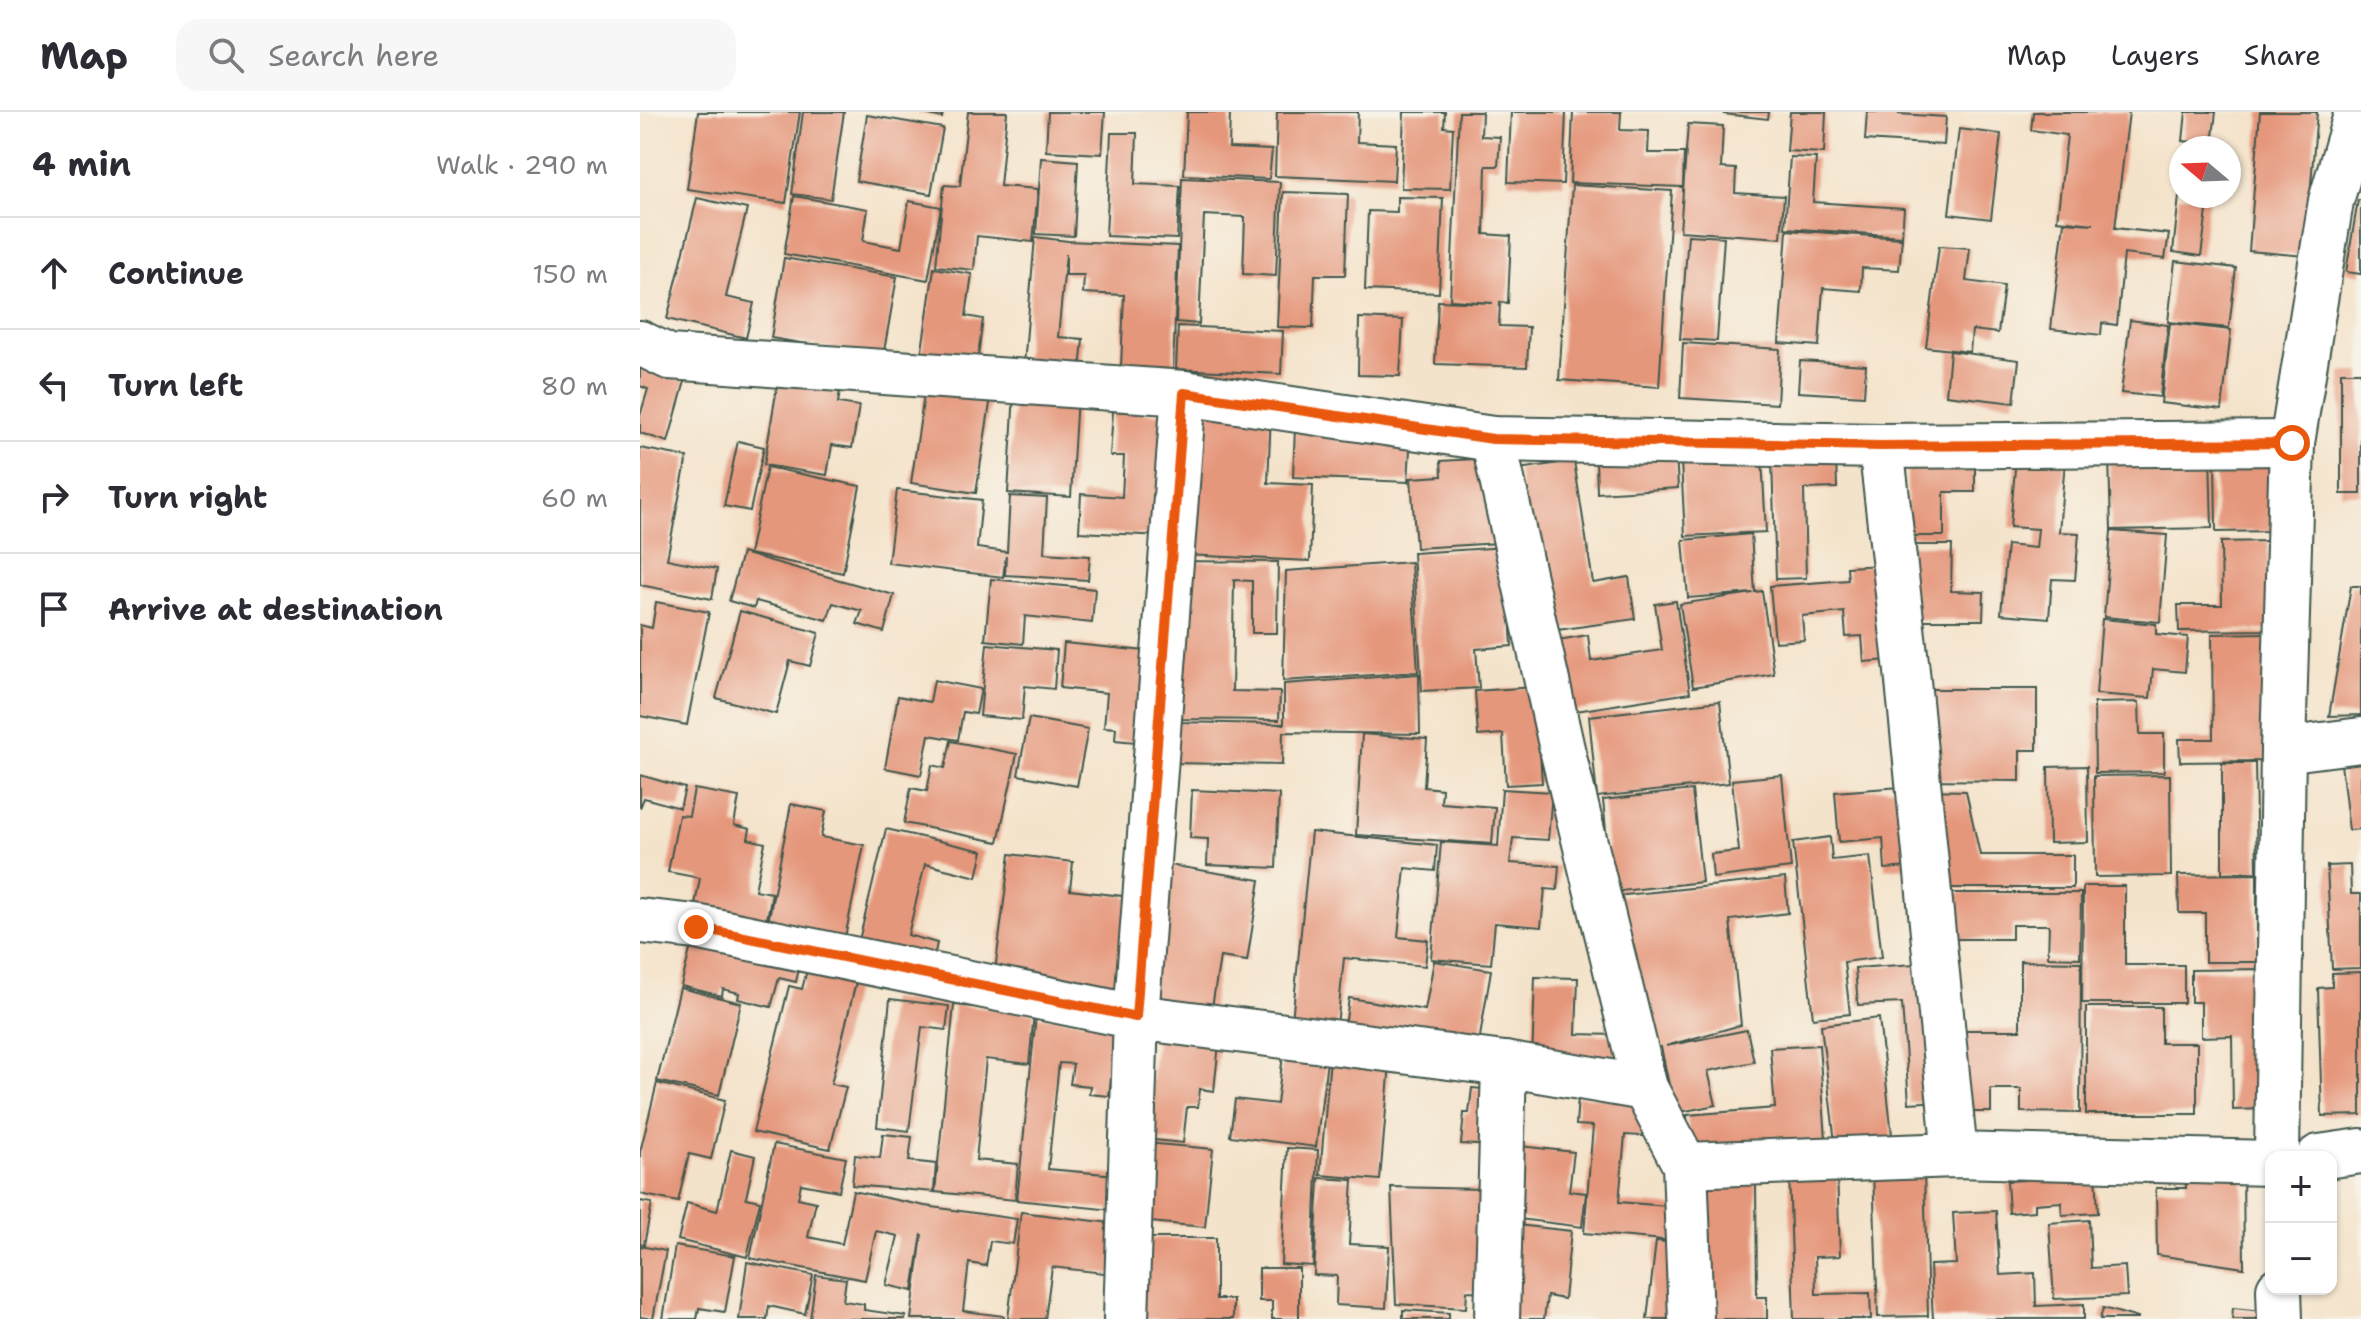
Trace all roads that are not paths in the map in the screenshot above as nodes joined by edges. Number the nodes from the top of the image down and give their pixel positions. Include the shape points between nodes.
1 (2357, 112) edge
2 (640, 343) edge
3 (1184, 393) junction
4 (1493, 439) junction
5 (2292, 443) junction
6 (1881, 446) junction
7 (2361, 740) edge
8 (2283, 750) junction
9 (640, 921) edge
10 (1136, 1017) junction
11 (1504, 1064) junction
12 (1645, 1088) junction
13 (2277, 1151) edge
14 (2361, 1151) edge
15 (2337, 1154) edge
16 (1955, 1155) junction
17 (2265, 1163) edge
18 (1685, 1165) junction
19 (2279, 1295) edge
20 (1126, 1319) edge
21 (1497, 1319) edge
22 (1691, 1319) edge
23 (2280, 1319) edge

1 - 5 street via 2331,201
2 - 3 street via 669,357
3 - 4 street
3 - 10 street
4 - 6 street
4 - 12 street
5 - 6 street
5 - 8 street
6 - 16 street
7 - 8 street
8 - 13 street
9 - 10 street via 696,927
10 - 11 street
10 - 20 street
11 - 12 street
11 - 21 street
12 - 18 street
14 - 15 street
16 - 17 street
16 - 18 street
18 - 22 street
19 - 23 street

